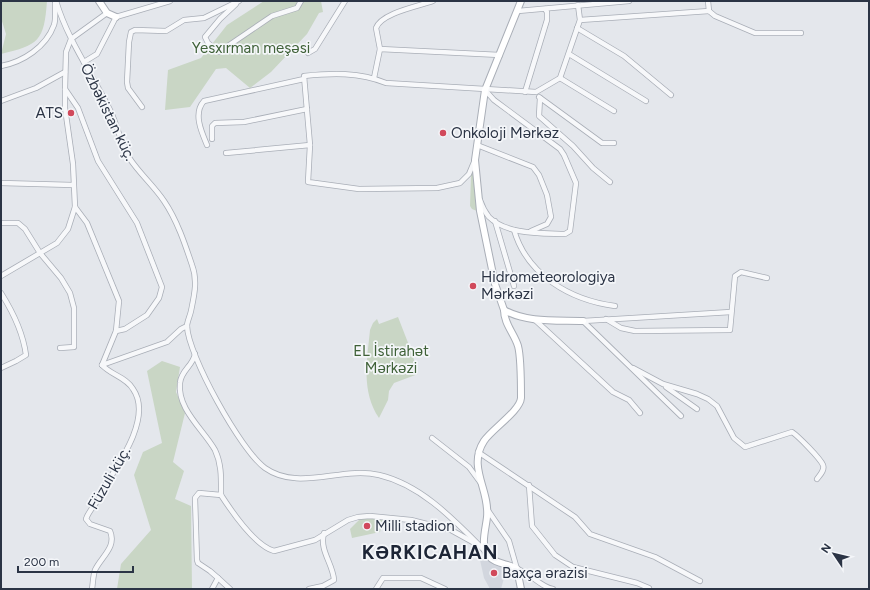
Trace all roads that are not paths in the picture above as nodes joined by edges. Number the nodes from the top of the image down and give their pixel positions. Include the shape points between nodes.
1 (56, 1) edge
2 (99, 1) edge
3 (170, 1) edge
4 (301, 1) edge
5 (345, 1) edge
6 (433, 1) edge
7 (521, 1) edge
8 (629, 1) edge
9 (708, 1) edge
10 (238, 2) edge
11 (612, 2) edge
12 (578, 6) junction
13 (545, 9) junction
14 (518, 11) junction
15 (709, 11) junction
16 (107, 13) junction
17 (116, 17) junction
18 (580, 20) junction
19 (577, 28) junction
20 (801, 33) dead end
21 (71, 39) junction
22 (380, 49) junction
23 (308, 53) dead end
24 (569, 54) junction
25 (500, 55) junction
26 (84, 62) junction
27 (1, 66) edge
28 (65, 72) junction
29 (374, 78) junction
30 (560, 78) junction
31 (304, 80) junction
32 (65, 89) junction
33 (485, 90) junction
34 (525, 92) junction
35 (536, 92) junction
36 (671, 95) dead end
37 (540, 98) junction
38 (1, 101) edge
39 (646, 101) dead end
40 (142, 107) dead end
41 (307, 109) junction
42 (614, 110) dead end
43 (212, 139) dead end
44 (614, 143) dead end
45 (207, 145) dead end
46 (310, 145) junction
47 (476, 145) junction
48 (226, 153) dead end
49 (475, 160) junction
50 (610, 182) dead end
51 (1, 183) edge
52 (73, 185) junction
53 (478, 196) junction
54 (75, 207) junction
55 (495, 221) junction
56 (1, 223) edge
57 (514, 230) junction
58 (530, 231) junction
59 (40, 253) junction
60 (1, 276) edge
61 (767, 278) dead end
62 (514, 286) dead end
63 (1, 293) edge
64 (615, 306) dead end
65 (504, 310) junction
66 (731, 312) junction
67 (534, 319) junction
68 (606, 319) junction
69 (583, 321) junction
70 (187, 326) junction
71 (116, 331) junction
72 (60, 348) dead end
73 (195, 354) junction
74 (102, 365) junction
75 (2, 368) edge
76 (633, 368) junction
77 (662, 384) junction
78 (697, 409) dead end
79 (640, 413) dead end
80 (681, 416) dead end
81 (432, 438) dead end
82 (478, 452) junction
83 (817, 479) dead end
84 (481, 483) junction
85 (529, 485) junction
86 (221, 495) junction
87 (487, 508) junction
88 (324, 533) junction
89 (483, 549) junction
90 (517, 570) junction
91 (218, 578) junction
92 (700, 581) dead end
93 (377, 587) edge
94 (649, 588) edge
95 (92, 589) edge
96 (212, 589) edge
97 (230, 589) edge
98 (309, 589) edge
99 (382, 589) edge
100 (445, 589) edge
101 (521, 589) edge
102 (554, 589) edge

1 - 21 street, Özbəkistan küç.
1 - 27 street via 55,23 49,36 40,46 14,64
2 - 16 street
3 - 17 street
4 - 10 street via 297,8 272,16 219,52 205,37
5 - 23 street via 315,49
6 - 22 street via 380,21 376,28
7 - 14 street
8 - 11 street
9 - 15 street
10 - 40 street via 204,18 184,20 166,31 131,32 127,82 128,88
11 - 12 street
12 - 13 street
12 - 18 street
13 - 14 street
13 - 34 street via 547,20
14 - 25 street
15 - 18 street
15 - 20 street via 755,33
16 - 17 street
16 - 21 street
17 - 26 street via 97,54
18 - 19 street
19 - 24 street
19 - 36 street via 624,56
21 - 26 street, Özbəkistan küç.
21 - 28 street via 66,52
22 - 25 street
22 - 29 street
24 - 30 street
24 - 39 street
25 - 33 street
26 - 70 street, Özbəkistan küç. via 112,114 128,155 165,203 182,239 195,278
28 - 32 street
28 - 38 street via 36,88
29 - 31 street via 337,72 304,76
29 - 33 street via 386,83
30 - 35 street
30 - 42 street
31 - 41 street
31 - 45 street via 204,100 198,116
32 - 52 street via 65,108 73,158
32 - 71 street via 78,108 98,161 140,227 162,287 159,298 147,315 125,329
33 - 34 street
33 - 47 street
33 - 58 street via 499,104 560,149 576,182 570,231 565,234
34 - 35 street
35 - 37 street
37 - 44 street via 602,143
37 - 50 street via 540,116
41 - 43 street via 244,122 215,123 212,126
41 - 46 street
46 - 48 street
46 - 49 street via 308,182 359,189 437,188 460,183 469,174
47 - 49 street
47 - 58 street via 532,167 539,175 548,195 551,217 547,224
49 - 53 street
51 - 52 street
52 - 54 street
53 - 55 street via 489,216
53 - 65 street via 495,284
54 - 59 street via 64,235 57,243
54 - 71 street via 87,223 119,300
55 - 57 street
55 - 62 street
56 - 59 street via 18,223 25,229
57 - 58 street
57 - 64 street via 530,262 554,285 574,295
59 - 60 street
59 - 72 street via 67,288 74,308 74,348
61 - 66 street via 738,273
63 - 75 street via 24,340 26,355
65 - 67 street via 513,315
65 - 82 street via 504,318 519,353 521,399 492,431
66 - 68 street
66 - 68 street via 730,330 634,331 621,328
67 - 69 street
67 - 79 street via 613,392 629,400
68 - 69 street
69 - 76 street
70 - 73 street, Özbəkistan küç.
70 - 74 street via 167,342
71 - 74 street
73 - 86 street via 192,363 182,373 180,391 186,408 215,450 221,467
73 - 89 street, Özbəkistan küç. via 208,386 229,423 263,466 286,478 345,473 377,474 389,478 439,507
74 - 95 street, Füzuli küç. via 107,371 127,381 134,389 140,409 127,450 86,518 90,524 110,531 112,536 110,547 95,570
76 - 77 street
76 - 80 street
77 - 78 street
77 - 83 street via 708,399 717,406 734,438 744,447 792,432 822,464 823,471
81 - 84 street via 469,467
82 - 84 street via 476,459
82 - 85 street
84 - 87 street
85 - 92 street via 575,517 590,534 655,557
85 - 94 street via 532,526 555,555 573,567
86 - 88 street via 243,525 269,549 315,540
86 - 91 street via 196,494 198,563
87 - 89 street
87 - 90 street via 509,541
88 - 89 street via 358,516 411,520 452,530
88 - 98 street via 322,538 334,580
89 - 90 street via 494,560
90 - 101 street
90 - 102 street via 533,577 547,588
91 - 96 street
91 - 97 street
93 - 99 street
93 - 100 street via 383,578 421,578

